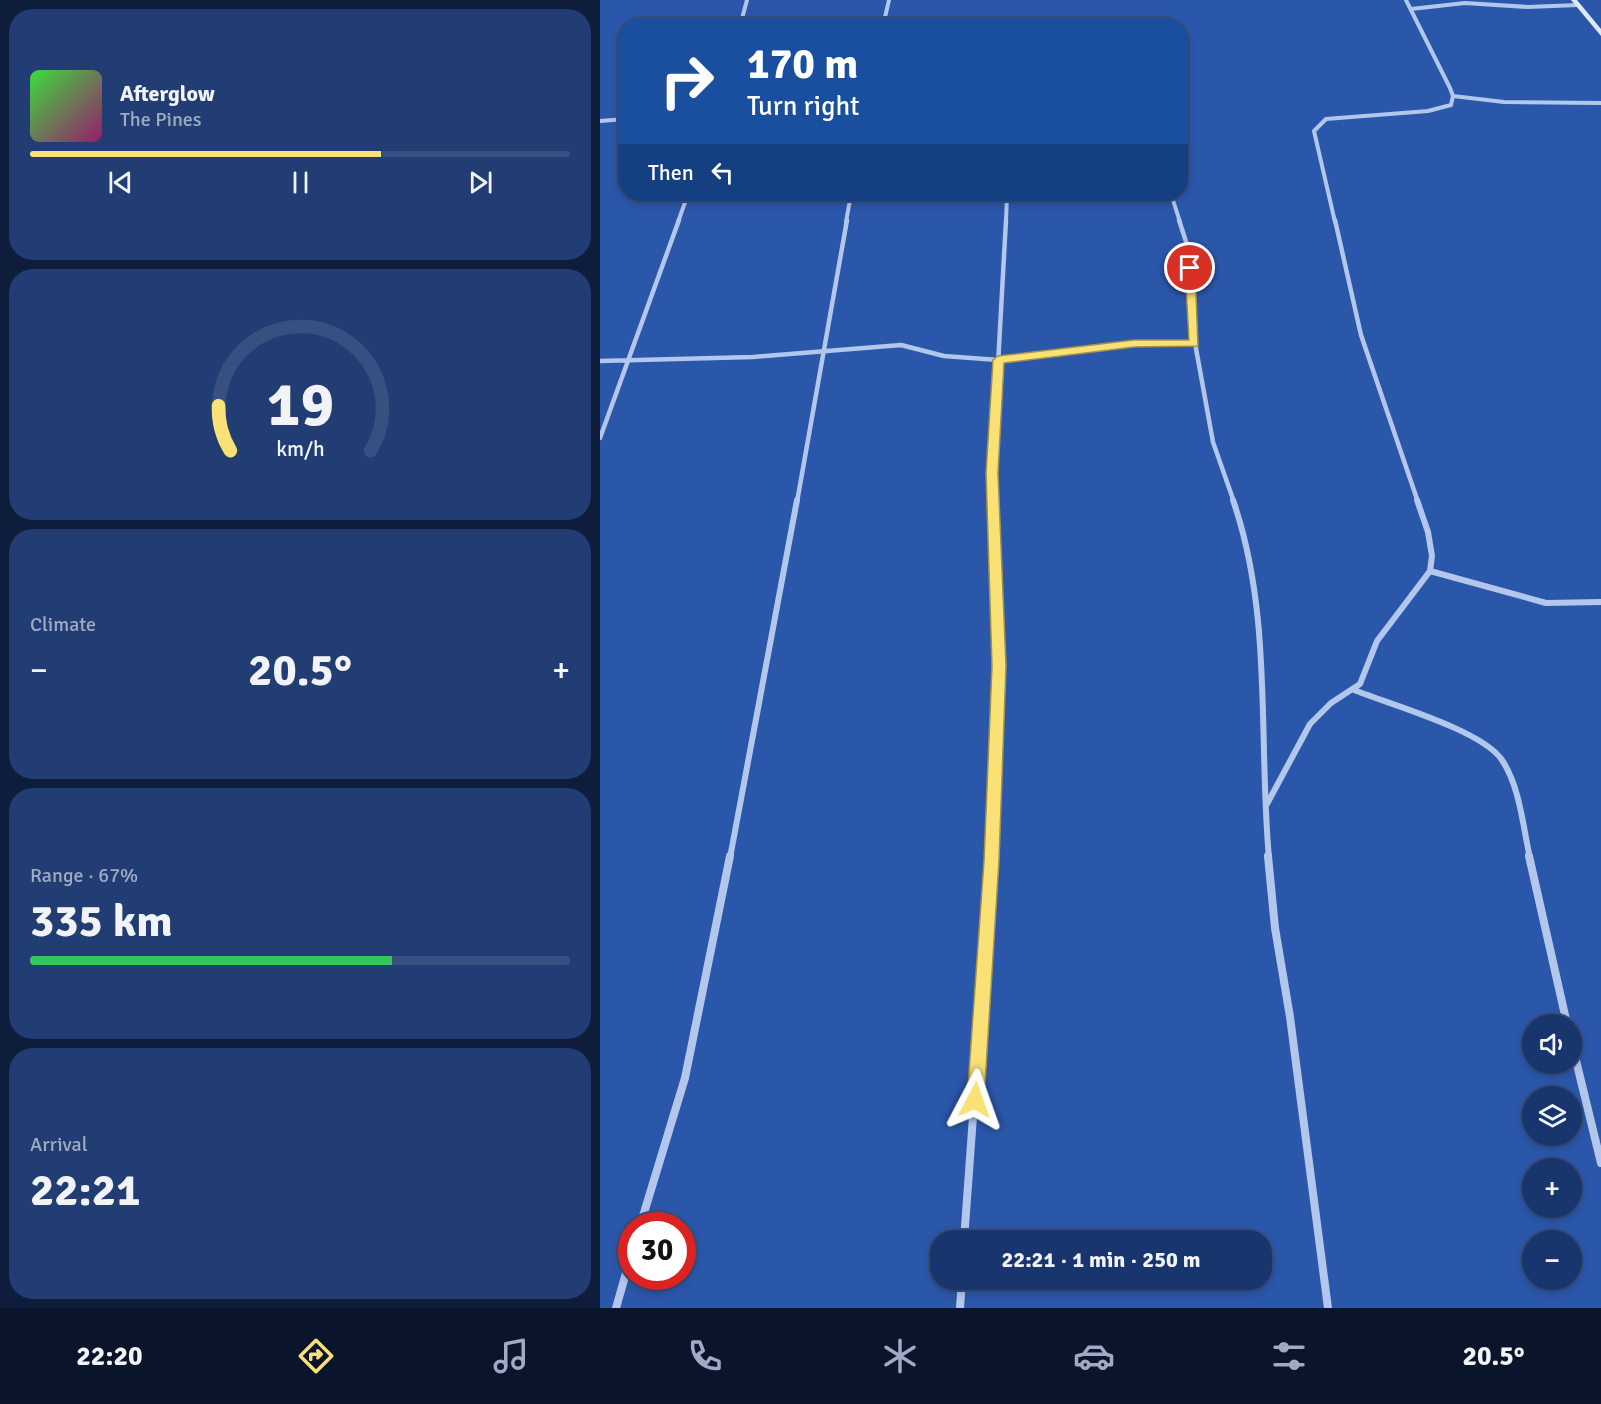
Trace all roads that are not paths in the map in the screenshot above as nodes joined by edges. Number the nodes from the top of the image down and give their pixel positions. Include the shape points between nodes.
1 (747, 0) edge
2 (889, 0) edge
3 (1406, 0) edge
4 (1576, 3) edge
5 (1411, 9) junction
6 (742, 18) edge
7 (885, 18) edge
8 (1601, 34) edge
9 (1454, 96) junction
10 (1601, 103) edge
11 (618, 120) edge
12 (600, 121) edge
13 (685, 201) edge
14 (850, 201) edge
15 (1007, 201) edge
16 (1173, 201) edge
17 (1195, 343) junction
18 (825, 351) junction
19 (627, 360) junction
20 (998, 360) junction
21 (600, 361) edge
22 (600, 438) edge
23 (1430, 571) junction
24 (1601, 602) edge
25 (1354, 690) junction
26 (1267, 805) junction
27 (1565, 1014) edge
28 (1579, 1074) edge
29 (1601, 1163) edge
30 (644, 1212) edge
31 (965, 1230) edge
32 (621, 1290) edge
33 (961, 1290) edge
34 (616, 1308) edge
35 (960, 1308) edge
36 (1328, 1308) edge

1 - 6 street
2 - 7 street
3 - 5 street
4 - 5 street via 1528,7 1465,3
4 - 8 street
5 - 9 street
9 - 10 street via 1504,102
9 - 23 street via 1451,105 1440,109 1326,119 1314,131 1361,335 1428,532
11 - 12 street
13 - 19 street
14 - 18 street
15 - 20 street
16 - 17 street via 1189,251
17 - 20 street via 1134,343
17 - 26 street via 1213,441 1243,529 1253,578 1264,690
18 - 19 street
18 - 20 street via 901,345 944,356
18 - 30 street via 708,973 685,1078
19 - 21 street
19 - 22 street
20 - 31 street via 992,485 999,666 986,950
23 - 24 street via 1546,603
23 - 25 street via 1377,641 1364,676
25 - 26 street via 1331,703 1310,724
25 - 27 street via 1454,729 1496,752 1504,763 1512,779
26 - 36 street via 1275,928
28 - 29 street
32 - 34 street
33 - 35 street

